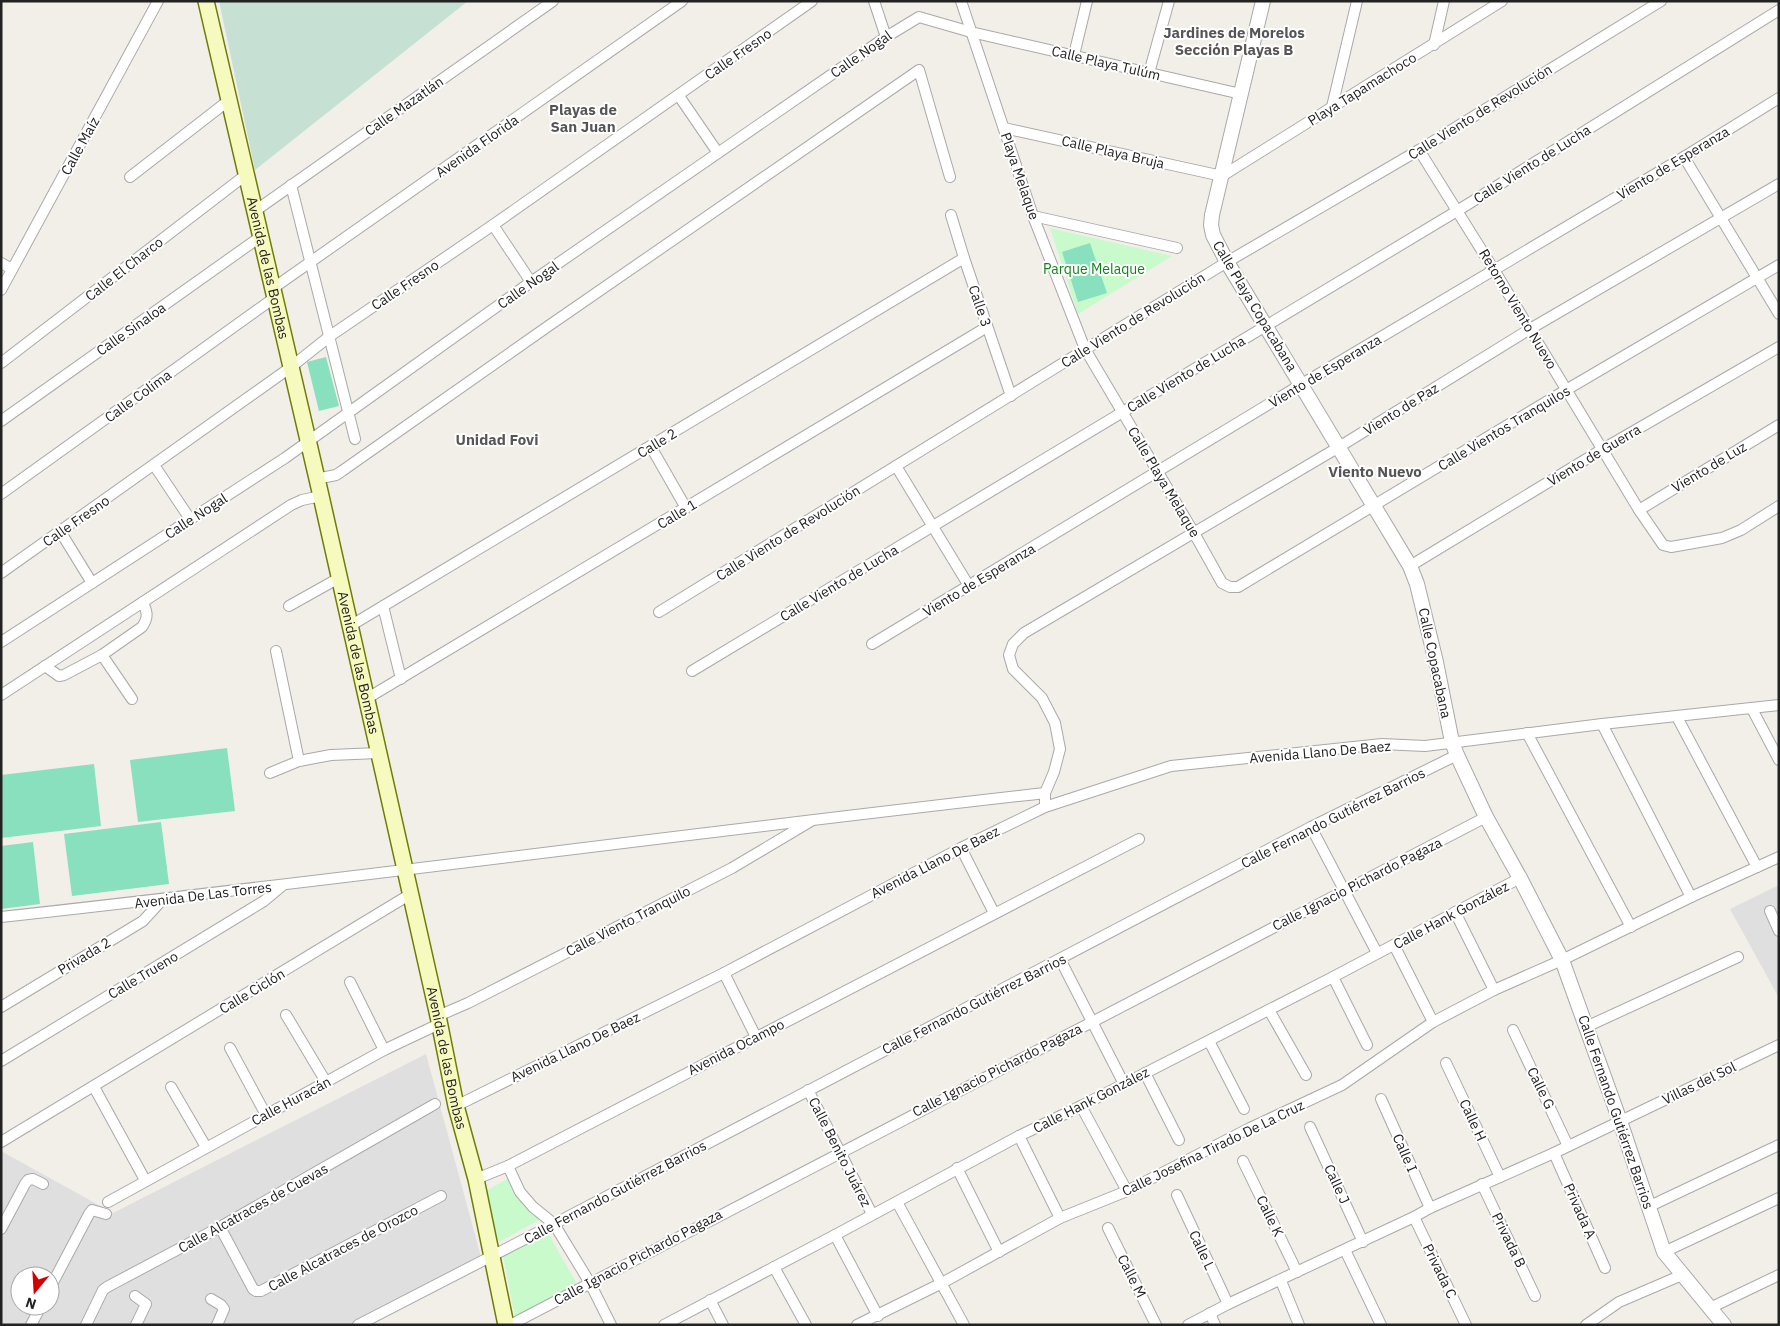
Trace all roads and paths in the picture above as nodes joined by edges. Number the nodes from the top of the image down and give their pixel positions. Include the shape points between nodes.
1 (206, 1) edge
2 (553, 1) edge
3 (682, 1) edge
4 (812, 1) edge
5 (874, 1) edge
6 (961, 1) edge
7 (1087, 1) edge
8 (1169, 1) edge
9 (1263, 1) edge
10 (1357, 1) edge
11 (1444, 1) edge
12 (1502, 1) edge
13 (1660, 1) edge
14 (155, 3) edge
15 (1779, 10) edge
16 (971, 32) junction
17 (886, 37) junction
18 (1434, 45) junction
19 (1074, 55) junction
20 (1149, 73) junction
21 (1242, 94) junction
22 (679, 96) junction
23 (1779, 98) edge
24 (228, 101) junction
25 (1332, 107) junction
26 (1004, 128) junction
27 (1419, 150) junction
28 (718, 153) junction
29 (1684, 157) junction
30 (247, 174) junction
31 (1222, 176) junction
32 (130, 177) dead end
33 (950, 177) dead end
34 (1779, 184) edge
35 (291, 185) junction
36 (255, 211) junction
37 (1458, 211) junction
38 (951, 215) dead end
39 (1033, 216) junction
40 (1721, 219) junction
41 (493, 226) junction
42 (260, 237) junction
43 (1177, 248) dead end
44 (964, 258) junction
45 (312, 262) junction
46 (1227, 262) junction
47 (1, 263) edge
48 (1779, 265) edge
49 (12, 269) junction
50 (1494, 270) junction
51 (1756, 278) junction
52 (531, 282) junction
53 (1, 290) edge
54 (273, 294) junction
55 (1779, 314) edge
56 (1265, 326) junction
57 (987, 327) junction
58 (1530, 329) junction
59 (330, 336) junction
60 (1779, 347) edge
61 (1084, 349) junction
62 (1, 363) edge
63 (290, 367) junction
64 (1302, 384) junction
65 (1566, 390) junction
66 (1011, 396) junction
67 (349, 411) junction
68 (1122, 412) junction
69 (1, 421) edge
70 (1779, 425) edge
71 (355, 439) dead end
72 (307, 440) junction
73 (651, 447) junction
74 (1339, 447) junction
75 (1602, 449) junction
76 (154, 465) junction
77 (896, 466) junction
78 (1158, 472) junction
79 (316, 478) junction
80 (1, 494) edge
81 (321, 496) junction
82 (1375, 506) junction
83 (1779, 506) edge
84 (686, 508) junction
85 (1639, 510) junction
86 (190, 519) junction
87 (932, 526) junction
88 (60, 531) junction
89 (1194, 532) junction
90 (1410, 566) junction
91 (1, 573) edge
92 (339, 578) junction
93 (92, 583) junction
94 (1417, 584) joint
95 (969, 586) junction
96 (1230, 587) joint
97 (143, 602) junction
98 (289, 606) dead end
99 (383, 606) junction
100 (659, 612) dead end
101 (350, 626) junction
102 (1, 642) edge
103 (872, 644) dead end
104 (276, 651) dead end
105 (102, 655) junction
106 (45, 666) junction
107 (692, 671) dead end
108 (401, 679) junction
109 (1, 695) edge
110 (132, 699) dead end
111 (366, 699) junction
112 (1779, 705) edge
113 (1752, 709) junction
114 (1677, 717) junction
115 (1602, 724) junction
116 (1527, 733) junction
117 (1452, 742) junction
118 (378, 753) junction
119 (1457, 756) junction
120 (1779, 760) edge
121 (299, 761) junction
122 (270, 773) dead end
123 (1045, 793) junction
124 (1046, 806) junction
125 (1486, 817) junction
126 (814, 819) junction
127 (1311, 827) junction
128 (1140, 839) dead end
129 (961, 848) junction
130 (1779, 857) edge
131 (1757, 867) junction
132 (404, 870) junction
133 (1520, 878) junction
134 (282, 886) junction
135 (1344, 892) junction
136 (409, 895) junction
137 (1691, 897) junction
138 (163, 899) junction
139 (1770, 911) dead end
140 (994, 912) junction
141 (1455, 912) junction
142 (1, 918) edge
143 (1631, 927) junction
144 (1779, 931) edge
145 (1394, 945) junction
146 (1378, 954) junction
147 (1738, 958) dead end
148 (1060, 959) junction
149 (1562, 960) junction
150 (724, 973) junction
151 (1333, 977) junction
152 (350, 982) dead end
153 (1494, 990) junction
154 (1, 1007) edge
155 (1269, 1010) junction
156 (286, 1015) dead end
157 (438, 1020) junction
158 (1091, 1021) junction
159 (1433, 1022) junction
160 (1586, 1027) junction
161 (1513, 1030) dead end
162 (756, 1037) junction
163 (1209, 1041) junction
164 (1367, 1045) dead end
165 (1779, 1045) edge
166 (230, 1048) dead end
167 (384, 1050) junction
168 (1, 1061) edge
169 (1446, 1063) dead end
170 (1145, 1073) junction
171 (1306, 1075) dead end
172 (326, 1082) junction
173 (1124, 1084) junction
174 (94, 1087) junction
175 (171, 1087) dead end
176 (808, 1090) junction
177 (1381, 1099) dead end
178 (435, 1104) dead end
179 (456, 1106) junction
180 (1081, 1106) junction
181 (1244, 1108) dead end
182 (266, 1115) junction
183 (1620, 1121) junction
184 (1310, 1127) dead end
185 (1019, 1136) junction
186 (1179, 1140) dead end
187 (1, 1142) edge
188 (1779, 1145) edge
189 (1568, 1146) junction
190 (206, 1147) junction
191 (840, 1152) junction
192 (1554, 1153) junction
193 (1243, 1161) dead end
194 (508, 1166) junction
195 (957, 1168) junction
196 (1500, 1177) junction
197 (476, 1179) junction
198 (145, 1180) junction
199 (43, 1184) dead end
200 (1482, 1184) junction
201 (1127, 1191) junction
202 (441, 1196) dead end
203 (1177, 1196) dead end
204 (1779, 1198) edge
205 (108, 1202) dead end
206 (897, 1202) junction
207 (1650, 1206) junction
208 (1430, 1208) junction
209 (106, 1214) dead end
210 (872, 1214) junction
211 (1414, 1217) junction
212 (1060, 1218) junction
213 (554, 1224) junction
214 (220, 1227) junction
215 (1108, 1228) dead end
216 (1, 1229) edge
217 (835, 1236) junction
218 (1363, 1242) junction
219 (1345, 1250) junction
220 (999, 1252) junction
221 (1664, 1252) junction
222 (492, 1256) junction
223 (774, 1267) junction
224 (1606, 1268) dead end
225 (60, 1269) edge
226 (1297, 1272) junction
227 (1682, 1275) junction
228 (1779, 1275) edge
229 (1281, 1281) junction
230 (590, 1283) junction
231 (942, 1283) junction
232 (135, 1296) dead end
233 (1536, 1296) dead end
234 (211, 1300) dead end
235 (710, 1300) junction
236 (1228, 1304) junction
237 (1710, 1308) junction
238 (1210, 1313) junction
239 (878, 1316) junction
240 (365, 1323) edge
241 (86, 1325) edge
242 (136, 1325) edge
243 (217, 1325) edge
244 (508, 1325) edge
245 (611, 1325) edge
246 (664, 1325) edge
247 (723, 1325) edge
248 (806, 1325) edge
249 (857, 1325) edge
250 (964, 1325) edge
251 (1156, 1325) edge
252 (1188, 1325) edge
253 (1215, 1325) edge
254 (1299, 1325) edge
255 (1382, 1325) edge
256 (1466, 1325) edge
257 (1586, 1325) edge
258 (1724, 1325) edge

1 - 24 main road, Avenida de las Bombas
2 - 35 street, Calle Mazatlán
3 - 45 street, Avenida Florida
4 - 22 street, Calle Fresno
5 - 17 street
6 - 16 street, Playa Melaque
7 - 19 street
8 - 20 street
9 - 21 street, Calle Playa Copacabana
10 - 25 street
11 - 18 street
12 - 18 street, Playa Tapamachoco
13 - 27 street, Calle Viento de Revolución
14 - 49 street, Calle Maíz
15 - 37 street, Calle Viento de Lucha
16 - 17 street, Calle Nogal via 919,17
16 - 19 street, Calle Playa Tulúm
16 - 26 street, Playa Melaque
17 - 28 street, Calle Nogal
18 - 25 street, Playa Tapamachoco
19 - 20 street, Calle Playa Tulúm
20 - 21 street, Calle Playa Tulúm
21 - 31 street, Calle Playa Copacabana
22 - 28 street
22 - 41 street, Calle Fresno
23 - 29 street, Viento de Esperanza
24 - 30 main road, Avenida de las Bombas
24 - 32 street
25 - 31 street, Playa Tapamachoco
26 - 31 street, Calle Playa Bruja
26 - 39 street, Playa Melaque
27 - 37 street, Retorno Viento Nuevo
27 - 46 street, Calle Viento de Revolución
28 - 52 street, Calle Nogal
29 - 40 street
29 - 50 street, Viento de Esperanza
30 - 36 main road, Avenida de las Bombas
30 - 62 street, Calle El Charco
31 - 46 street, Calle Playa Copacabana via 1211,225
33 - 79 street via 919,70 342,471
34 - 40 street, Viento de Paz
35 - 36 street, Calle Mazatlán
35 - 45 street
36 - 42 main road, Avenida de las Bombas
37 - 50 street, Retorno Viento Nuevo
37 - 56 street, Calle Viento de Lucha
38 - 44 street, Calle 3
39 - 43 street
39 - 61 street, Playa Melaque
40 - 51 street
40 - 58 street, Viento de Paz
41 - 52 street
41 - 59 street, Calle Fresno
42 - 54 main road, Avenida de las Bombas
42 - 69 street, Calle Sinaloa
44 - 57 street, Calle 3
44 - 73 street, Calle 2
45 - 54 street, Avenida Florida
45 - 59 street
46 - 56 street, Calle Playa Copacabana
46 - 61 street, Calle Viento de Revolución
47 - 49 street
48 - 51 street, Calle Vientos Tranquilos
49 - 53 street, Calle Maíz
50 - 58 street, Retorno Viento Nuevo
50 - 64 street, Viento de Esperanza
51 - 55 street
51 - 65 street, Calle Vientos Tranquilos
52 - 67 street, Calle Nogal
54 - 63 main road, Avenida de las Bombas
54 - 80 street, Calle Colima
56 - 64 street, Calle Playa Copacabana
56 - 68 street, Calle Viento de Lucha
57 - 66 street, Calle 3
57 - 84 street, Calle 1
58 - 65 street, Retorno Viento Nuevo
58 - 74 street, Viento de Paz
59 - 63 street, Calle Fresno
59 - 67 street
60 - 75 street, Viento de Guerra
61 - 66 street, Calle Viento de Revolución
61 - 68 street, Calle Playa Melaque
63 - 72 main road, Avenida de las Bombas
63 - 76 street, Calle Fresno
64 - 74 street, Calle Playa Copacabana
64 - 78 street, Viento de Esperanza
65 - 75 street, Retorno Viento Nuevo
65 - 82 street, Calle Vientos Tranquilos
66 - 77 street, Calle Viento de Revolución
67 - 71 street
67 - 72 street, Calle Nogal
68 - 78 street, Calle Playa Melaque
68 - 87 street, Calle Viento de Lucha
70 - 85 street, Viento de Luz
72 - 79 main road, Avenida de las Bombas
72 - 86 street, Calle Nogal via 285,458
73 - 84 street
73 - 99 street, Calle 2
74 - 82 street, Calle Playa Copacabana
74 - 89 street, Viento de Paz
75 - 85 street, Retorno Viento Nuevo
75 - 90 street, Viento de Guerra
76 - 86 street
76 - 88 street, Calle Fresno
77 - 87 street
77 - 100 street, Calle Viento de Revolución
78 - 89 street, Calle Playa Melaque
78 - 95 street, Viento de Esperanza
79 - 81 main road, Avenida de las Bombas
81 - 92 main road, Avenida de las Bombas
81 - 97 street via 291,505
82 - 90 street, Calle Playa Copacabana
82 - 96 street, Calle Vientos Tranquilos via 1238,587
83 - 85 street, Retorno Viento Nuevo via 1722,538 1671,547 1663,545
84 - 108 street, Calle 1
86 - 93 street, Calle Nogal
87 - 95 street
87 - 107 street, Calle Viento de Lucha
88 - 91 street, Calle Fresno
88 - 93 street
89 - 96 street, Calle Playa Melaque via 1222,582
89 - 123 street, Viento de Paz via 1024,633 1013,644 1008,655 1013,669 1042,698 1055,723 1060,749
90 - 94 street, Calle Playa Copacabana
92 - 98 street
92 - 101 main road, Avenida de las Bombas
93 - 102 street, Calle Nogal
94 - 117 street, Calle Copacabana
95 - 103 street, Viento de Esperanza
97 - 105 street via 148,614 142,627
97 - 106 street
99 - 101 street, Calle 2
99 - 108 street
101 - 111 main road, Avenida de las Bombas
104 - 121 street
105 - 106 street via 64,676
105 - 110 street
106 - 109 street
108 - 111 street, Calle 1
111 - 118 main road, Avenida de las Bombas
112 - 113 street, Avenida Llano De Baez
113 - 114 street, Avenida Llano De Baez
113 - 120 street
114 - 115 street, Avenida Llano De Baez
114 - 131 street
115 - 116 street, Avenida Llano De Baez
115 - 137 street
116 - 117 street, Avenida Llano De Baez
116 - 143 street
117 - 119 street, Calle Fernando Gutiérrez Barrios
117 - 124 street, Avenida Llano De Baez via 1425,746 1382,744 1171,766
118 - 121 street via 331,755
118 - 132 main road, Avenida de las Bombas
119 - 125 street, Calle Fernando Gutiérrez Barrios
119 - 127 street, Calle Fernando Gutiérrez Barrios
121 - 122 street
123 - 124 street
123 - 126 street, Avenida De Las Torres
124 - 129 street, Avenida Llano De Baez
125 - 133 street, Calle Fernando Gutiérrez Barrios
125 - 135 street, Calle Ignacio Pichardo Pagaza
126 - 132 street, Avenida De Las Torres
126 - 157 street, Calle Viento Tranquilo via 732,868
127 - 135 street
127 - 148 street, Calle Fernando Gutiérrez Barrios
128 - 140 street, Avenida Ocampo
129 - 140 street
129 - 150 street, Avenida Llano De Baez
130 - 131 street, Calle Josefina Tirado De La Cruz
131 - 137 street, Calle Josefina Tirado De La Cruz
132 - 134 street, Avenida De Las Torres
132 - 136 main road, Avenida de las Bombas
133 - 141 street, Calle Hank González
133 - 149 street, Calle Fernando Gutiérrez Barrios
134 - 138 street, Avenida De Las Torres
134 - 168 street, Calle Trueno via 264,901
135 - 146 street
135 - 158 street, Calle Ignacio Pichardo Pagaza
136 - 157 main road, Avenida de las Bombas
136 - 174 street, Calle Ciclón
137 - 143 street, Calle Josefina Tirado De La Cruz
138 - 142 street, Avenida De Las Torres
138 - 154 street, Privada 2 via 143,921
139 - 144 street
140 - 162 street, Avenida Ocampo
141 - 145 street, Calle Hank González
141 - 153 street
143 - 149 street, Calle Josefina Tirado De La Cruz
145 - 146 street, Calle Hank González
145 - 159 street
146 - 151 street, Calle Hank González
147 - 160 street
148 - 158 street
148 - 176 street, Calle Fernando Gutiérrez Barrios
149 - 153 street, Calle Josefina Tirado De La Cruz
149 - 160 street, Calle Fernando Gutiérrez Barrios
150 - 162 street
150 - 179 street, Avenida Llano De Baez
151 - 155 street, Calle Hank González
151 - 164 street
152 - 167 street
153 - 159 street, Calle Josefina Tirado De La Cruz
155 - 163 street, Calle Hank González
155 - 171 street
156 - 172 street
157 - 167 street, Calle Huracán
157 - 179 main road, Avenida de las Bombas
158 - 173 street
158 - 191 street, Calle Ignacio Pichardo Pagaza
159 - 201 street, Calle Josefina Tirado De La Cruz via 1342,1085
160 - 183 street, Calle Fernando Gutiérrez Barrios
161 - 189 street, Calle G
162 - 194 street, Avenida Ocampo
163 - 170 street, Calle Hank González
163 - 181 street
165 - 183 street, Villas del Sol
166 - 182 street
167 - 172 street, Calle Huracán
169 - 196 street, Calle H
170 - 173 street, Calle Hank González
170 - 186 street
172 - 182 street, Calle Huracán
173 - 180 street, Calle Hank González
174 - 187 street, Calle Ciclón
174 - 198 street
175 - 190 street
176 - 191 street, Calle Benito Juárez
176 - 213 street, Calle Fernando Gutiérrez Barrios
177 - 208 street, Calle I
178 - 214 street, Calle Alcatraces de Cuevas
179 - 197 main road, Avenida de las Bombas
180 - 185 street, Calle Hank González
180 - 201 street
182 - 190 street, Calle Huracán
183 - 189 street, Villas del Sol
183 - 207 street, Calle Fernando Gutiérrez Barrios
184 - 218 street, Calle J
185 - 195 street, Calle Hank González
185 - 212 street
188 - 207 street
189 - 192 street, Villas del Sol
190 - 198 street, Calle Huracán
191 - 210 street, Calle Benito Juárez
191 - 230 street, Calle Ignacio Pichardo Pagaza
192 - 196 street, Villas del Sol
192 - 224 street, Privada A
193 - 226 street, Calle K
194 - 197 street, Avenida Ocampo
194 - 213 street via 520,1192
195 - 206 street, Calle Hank González
195 - 220 street
196 - 200 street, Villas del Sol
197 - 222 main road, Avenida de las Bombas
198 - 205 street, Calle Huracán
199 - 216 street via 33,1179 25,1184
200 - 208 street, Villas del Sol
200 - 233 street, Privada B
201 - 212 street, Calle Josefina Tirado De La Cruz
202 - 214 street, Calle Alcatraces de Orozco via 261,1291 252,1289
203 - 236 street, Calle L
204 - 221 street
206 - 210 street, Calle Hank González
206 - 231 street
207 - 221 street, Calle Fernando Gutiérrez Barrios
208 - 211 street, Villas del Sol
209 - 225 street via 92,1210
210 - 217 street, Calle Hank González
211 - 218 street, Villas del Sol
211 - 256 street, Privada C
212 - 220 street, Calle Josefina Tirado De La Cruz
213 - 222 street, Calle Fernando Gutiérrez Barrios
213 - 230 street
214 - 241 street, Calle Alcatraces de Cuevas via 104,1290
215 - 251 street, Calle M
217 - 223 street, Calle Hank González
217 - 239 street
218 - 219 street, Villas del Sol
219 - 226 street, Villas del Sol
219 - 255 street
220 - 231 street, Calle Josefina Tirado De La Cruz
221 - 227 street, Calle Fernando Gutiérrez Barrios
222 - 240 street, Calle Fernando Gutiérrez Barrios
222 - 244 main road, Avenida de las Bombas
223 - 235 street, Calle Hank González
223 - 248 street
226 - 229 street, Villas del Sol
227 - 237 street, Calle Fernando Gutiérrez Barrios
227 - 257 street via 1619,1302
228 - 237 street
229 - 236 street, Villas del Sol
229 - 254 street
230 - 244 street, Calle Ignacio Pichardo Pagaza
230 - 245 street
231 - 239 street, Calle Josefina Tirado De La Cruz
231 - 250 street
232 - 242 street via 146,1304
234 - 243 street via 224,1309
235 - 246 street, Calle Hank González
235 - 247 street
236 - 238 street, Villas del Sol
237 - 258 street, Calle Fernando Gutiérrez Barrios
238 - 252 street, Villas del Sol
238 - 253 street
239 - 249 street, Calle Josefina Tirado De La Cruz

